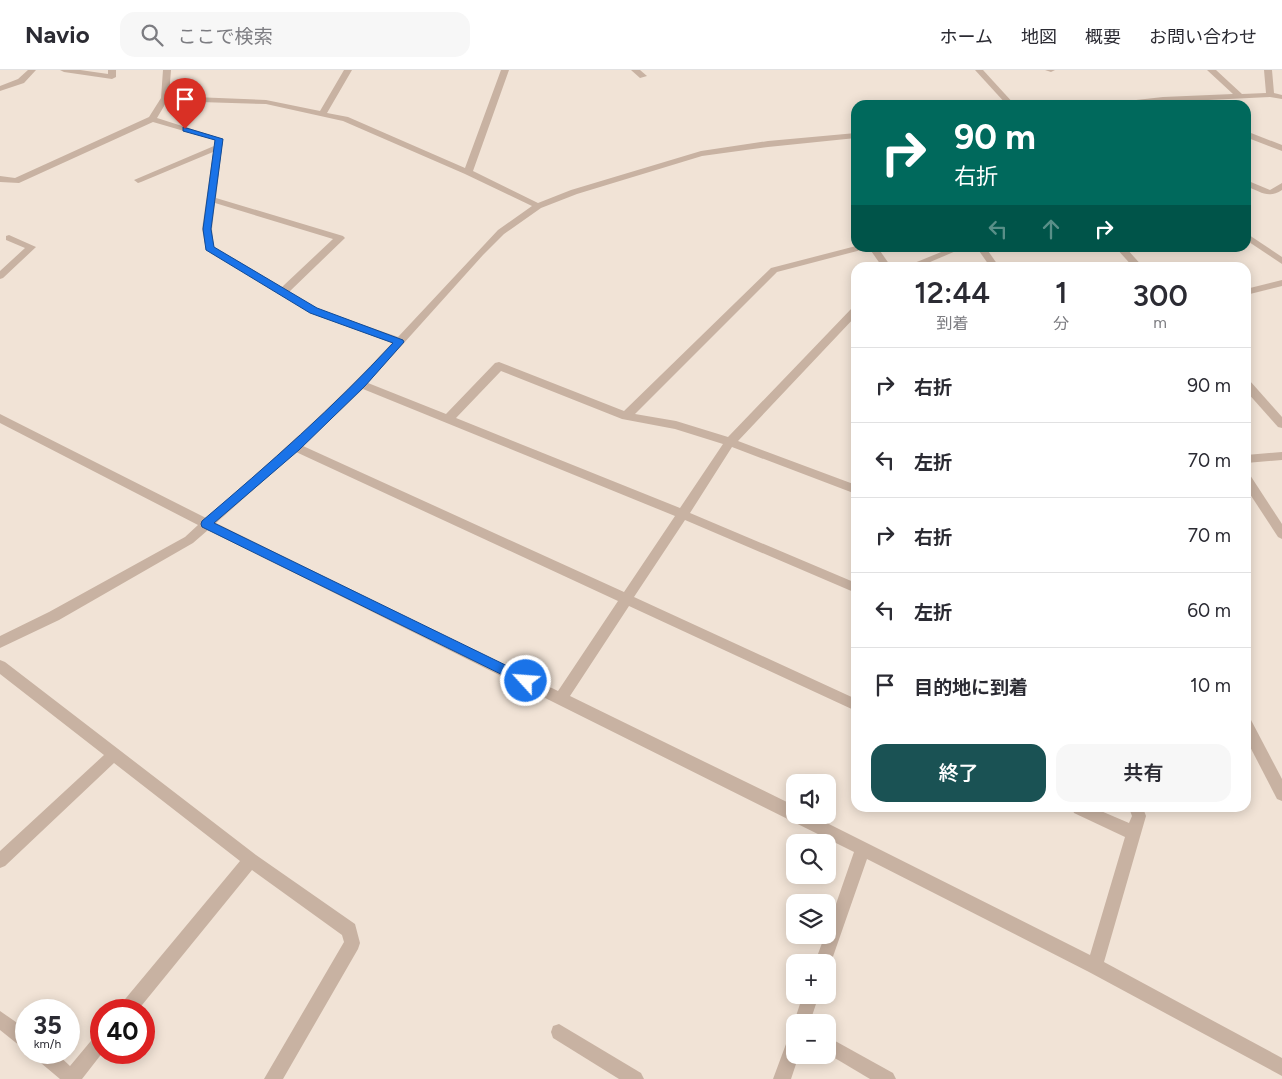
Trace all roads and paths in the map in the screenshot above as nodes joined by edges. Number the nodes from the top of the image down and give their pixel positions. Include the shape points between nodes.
1 (32, 70) edge
2 (64, 70) edge
3 (112, 70) edge
4 (166, 70) edge
5 (348, 70) edge
6 (505, 70) edge
7 (635, 70) edge
8 (979, 70) edge
9 (1211, 70) edge
10 (1268, 70) edge
11 (643, 76) dead end
12 (0, 89) edge
13 (1270, 94) junction
14 (1240, 96) junction
15 (1282, 97) edge
16 (165, 98) junction
17 (1006, 100) edge
18 (1154, 100) edge
19 (322, 114) junction
20 (152, 119) junction
21 (851, 135) edge
22 (1251, 136) dead end
23 (218, 147) junction
24 (1282, 148) edge
25 (468, 172) junction
26 (0, 179) edge
27 (138, 180) dead end
28 (1251, 185) edge
29 (1282, 186) edge
30 (211, 199) junction
31 (538, 206) junction
32 (9, 238) dead end
33 (1251, 239) edge
34 (851, 250) edge
35 (948, 252) edge
36 (1125, 252) edge
37 (1282, 261) edge
38 (922, 262) edge
39 (1134, 262) edge
40 (0, 276) edge
41 (1282, 283) edge
42 (1251, 291) edge
43 (283, 292) junction
44 (851, 315) edge
45 (400, 342) junction
46 (361, 384) junction
47 (1251, 390) edge
48 (626, 416) junction
49 (0, 418) edge
50 (448, 419) junction
51 (1282, 424) edge
52 (730, 442) junction
53 (295, 447) junction
54 (1282, 456) edge
55 (1251, 459) edge
56 (1251, 486) edge
57 (851, 488) edge
58 (684, 514) junction
59 (206, 524) junction
60 (1282, 534) edge
61 (851, 586) edge
62 (627, 599) junction
63 (0, 642) edge
64 (0, 666) edge
65 (561, 698) junction
66 (851, 703) edge
67 (1251, 734) edge
68 (113, 755) junction
69 (1282, 794) edge
70 (786, 810) edge
71 (1088, 812) edge
72 (1138, 812) edge
73 (814, 824) edge
74 (1134, 833) junction
75 (863, 848) junction
76 (251, 860) junction
77 (0, 861) edge
78 (826, 954) edge
79 (1095, 966) junction
80 (136, 999) edge
81 (0, 1019) edge
82 (15, 1031) edge
83 (559, 1032) dead end
84 (836, 1050) edge
85 (90, 1056) edge
86 (55, 1064) edge
87 (787, 1064) edge
88 (1282, 1067) edge
89 (72, 1078) edge
90 (273, 1079) edge
91 (635, 1079) edge
92 (782, 1079) edge
93 (887, 1079) edge

1 - 12 street via 21,81
2 - 3 street via 112,77
4 - 16 street
5 - 19 street
6 - 25 street
7 - 11 street
8 - 17 street
9 - 14 street
10 - 13 street
13 - 14 street
13 - 15 street
14 - 18 street
16 - 19 street via 266,102
16 - 20 street
19 - 25 street via 345,119
20 - 23 street via 219,139
20 - 26 street via 16,181
21 - 31 street via 701,154
22 - 24 street
23 - 27 street
23 - 30 street
25 - 31 street
28 - 29 street via 1271,194
30 - 43 street via 207,229 210,248
30 - 43 street via 340,238
31 - 45 street via 501,232
32 - 40 street via 31,247
33 - 37 street
34 - 48 street via 774,270
35 - 38 street
36 - 39 street
41 - 42 street
43 - 45 street via 314,310
44 - 52 street
45 - 46 street
46 - 50 street
46 - 53 street
47 - 51 street
48 - 50 street via 499,366
48 - 52 street via 676,425
49 - 59 street
50 - 58 street
52 - 57 street
52 - 58 street
53 - 59 street
53 - 62 street
54 - 55 street
56 - 60 street
58 - 61 street
58 - 62 street
59 - 63 street via 189,540 54,616
59 - 65 street
62 - 65 street
62 - 66 street
64 - 68 street
65 - 70 street
67 - 69 street
68 - 76 street
68 - 77 street
71 - 74 street
72 - 74 street via 1140,816
73 - 75 street
74 - 79 street
75 - 78 street
75 - 79 street
76 - 80 street
76 - 90 street via 349,930 352,943
79 - 88 street
81 - 82 street
83 - 91 street
84 - 93 street
85 - 89 street
86 - 89 street
87 - 92 street

